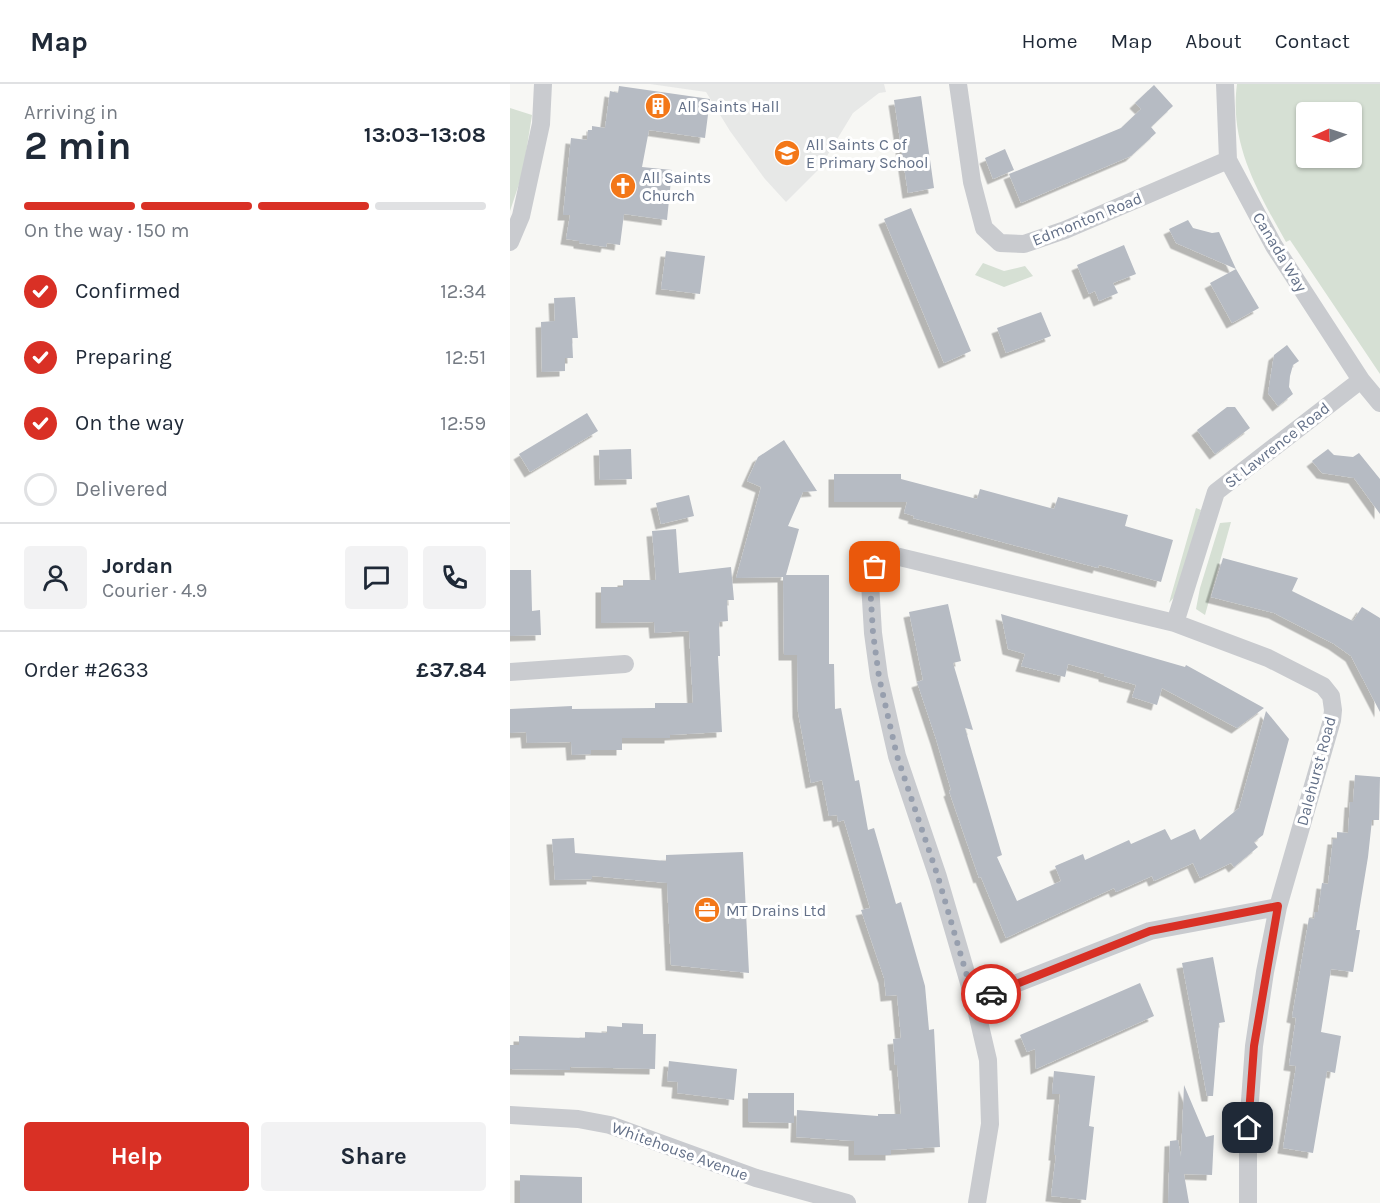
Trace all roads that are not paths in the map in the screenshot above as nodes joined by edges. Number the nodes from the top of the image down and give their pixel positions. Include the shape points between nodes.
1 (543, 84) edge
2 (958, 84) edge
3 (1225, 84) edge
4 (1228, 160) junction
5 (510, 242) edge
6 (1361, 380) junction
7 (1380, 403) edge
8 (1175, 623) junction
9 (625, 664) dead end
10 (510, 672) edge
11 (1278, 906) junction
12 (974, 1000) junction
13 (510, 1115) edge
14 (847, 1203) edge
15 (977, 1203) edge
16 (1248, 1203) edge

1 - 5 street via 541,124 521,216
2 - 4 street, Edmonton Road via 972,182 984,228 1000,243 1024,244 1065,230
3 - 4 street, Canada Way
4 - 6 street, Canada Way via 1274,246
6 - 7 street, Canada Way
6 - 8 street, St Lawrence Road via 1216,492
8 - 11 street, Dalehurst Road via 1268,658 1323,686 1331,696 1332,720
8 - 12 street, Dalehurst Road via 887,554 879,558 870,584 879,677 897,756
9 - 10 street
11 - 12 street via 1150,931
11 - 16 street, Dalehurst Road via 1254,1046
12 - 15 street via 988,1060 990,1124
13 - 14 street, Whitehouse Avenue via 610,1125 756,1178

